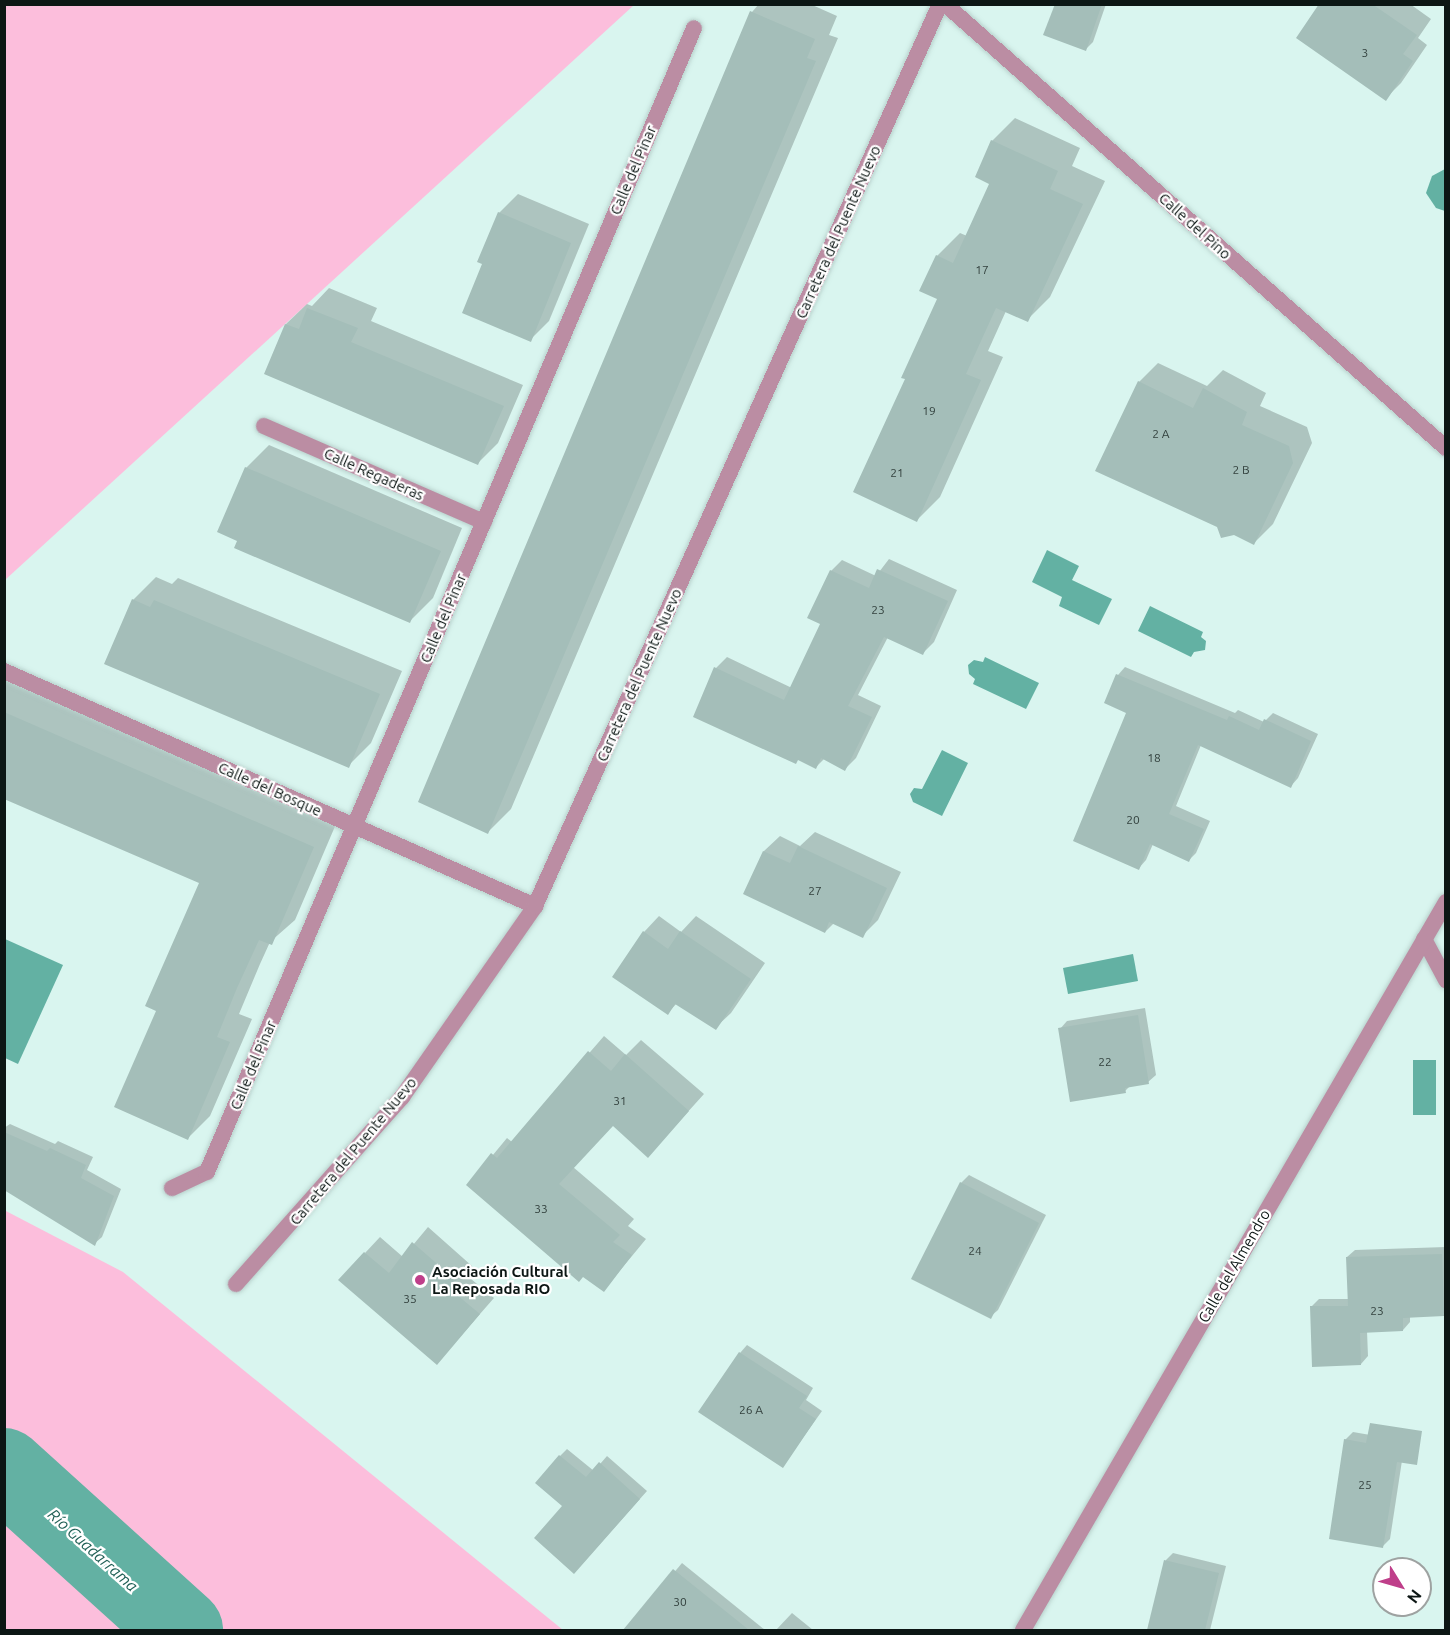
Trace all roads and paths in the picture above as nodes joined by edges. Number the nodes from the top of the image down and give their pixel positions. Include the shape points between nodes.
1 (940, 4) edge
2 (945, 4) edge
3 (694, 28) dead end
4 (264, 426) dead end
5 (1446, 448) edge
6 (484, 522) junction
7 (4, 671) edge
8 (354, 826) junction
9 (1446, 902) edge
10 (535, 906) junction
11 (1424, 939) junction
12 (1446, 980) edge
13 (172, 1188) dead end
14 (236, 1284) dead end
15 (1023, 1630) edge

1 - 10 street, Carretera del Puente Nuevo
2 - 5 street, Calle del Pino
3 - 6 street, Calle del Pinar
4 - 6 street, Calle Regaderas
6 - 8 street, Calle del Pinar
7 - 8 street, Calle del Bosque
8 - 10 street, Calle del Bosque
8 - 13 street, Calle del Pinar via 207,1172
9 - 11 street, Calle del Almendro
10 - 14 street, Carretera del Puente Nuevo via 402,1097
11 - 12 street
11 - 15 street, Calle del Almendro

